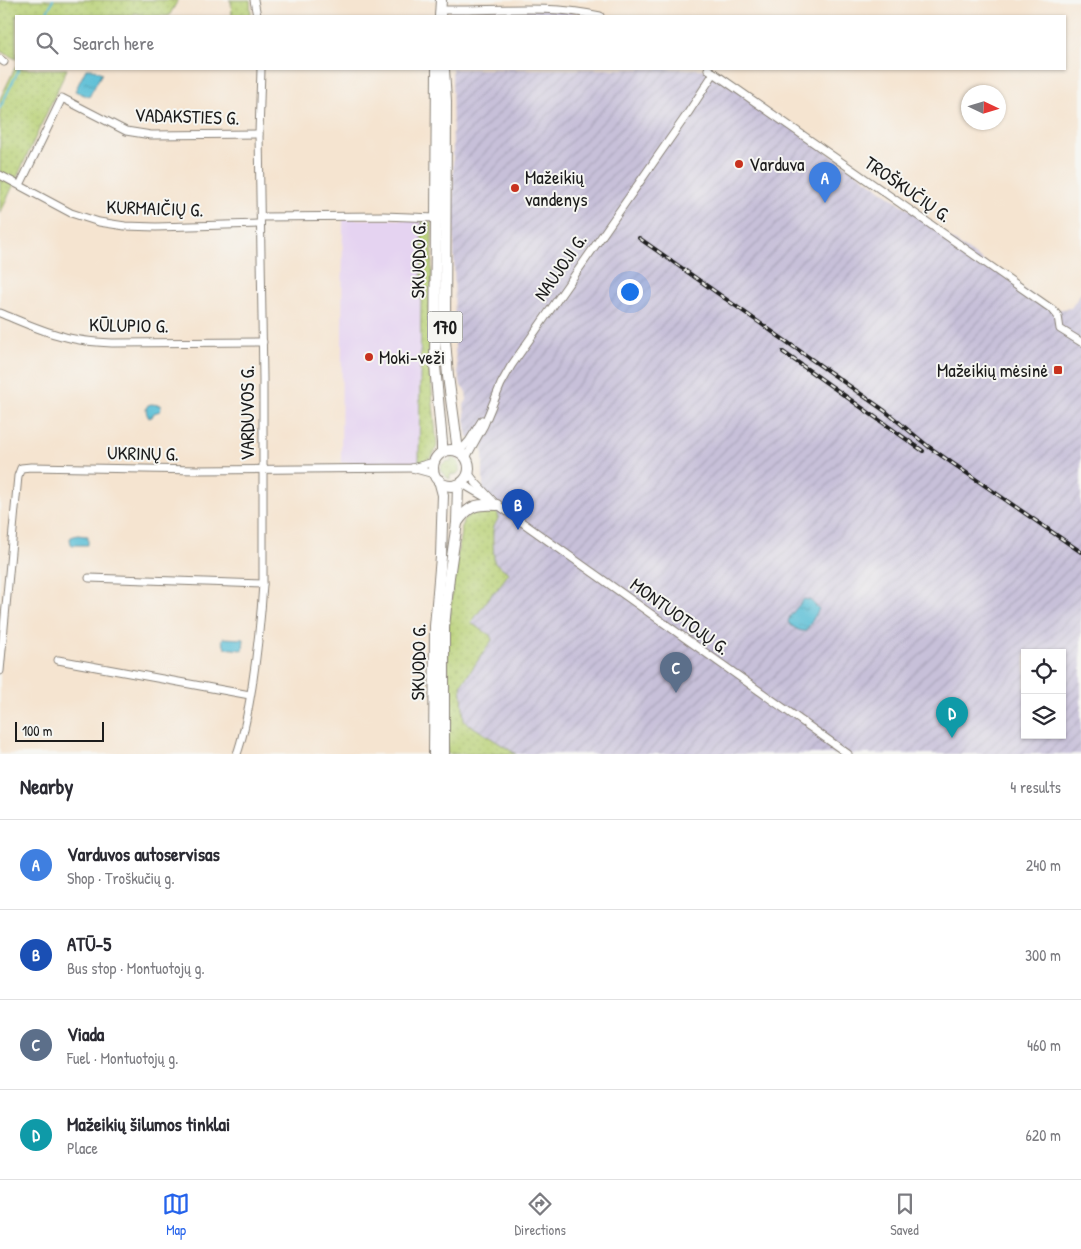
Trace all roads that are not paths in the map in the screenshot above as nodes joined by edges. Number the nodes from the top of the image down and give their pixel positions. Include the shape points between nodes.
1 (254, 0) edge
2 (440, 11) edge
3 (257, 15) edge
4 (594, 15) edge
5 (261, 70) edge
6 (437, 70) edge
7 (444, 70) edge
8 (711, 71) edge
9 (259, 134) junction
10 (0, 175) edge
11 (20, 185) junction
12 (436, 218) junction
13 (260, 220) junction
14 (0, 313) edge
15 (262, 342) junction
16 (1081, 342) edge
17 (442, 452) junction
18 (462, 453) junction
19 (434, 462) junction
20 (412, 468) junction
21 (264, 470) junction
22 (469, 474) junction
23 (436, 477) junction
24 (459, 484) junction
25 (496, 504) junction
26 (457, 524) junction
27 (89, 578) dead end
28 (263, 584) junction
29 (3, 620) edge
30 (58, 660) dead end
31 (0, 671) edge
32 (250, 694) junction
33 (236, 754) edge
34 (434, 754) edge
35 (444, 754) edge
36 (848, 754) edge

1 - 3 street
2 - 4 street via 538,8
5 - 9 street, VARDUVOS G.
6 - 12 main road, SKUODO G. / 170
7 - 18 main road, SKUODO G. / 170 via 445,340
8 - 16 street, TROŠKUČIŲ G. via 1053,310 1058,316 1060,329
8 - 18 street, NAUJOJI G. via 688,113 511,366 468,454
9 - 11 street, VADAKSTIES G. via 151,135 126,131 62,98
9 - 13 street, VARDUVOS G.
10 - 11 street, KURMAIČIŲ G.
11 - 13 street, KURMAIČIŲ G. via 72,214 125,226
12 - 13 street, KURMAIČIŲ G. via 383,216
12 - 17 main road, SKUODO G. / 170 via 435,366
13 - 15 street, VARDUVOS G.
14 - 15 street, KŪLUPIO G. via 61,336 89,342
15 - 21 street, VARDUVOS G.
17 - 18 main road via 452,449
17 - 19 main road
18 - 22 main road via 470,466
19 - 20 street
19 - 23 main road
20 - 21 street, UKRINŲ G.
20 - 23 street
21 - 28 street, VARDUVOS G.
21 - 29 street, UKRINŲ G. via 21,468
22 - 24 main road
22 - 25 street, MONTUOTOJŲ G.
23 - 24 main road via 446,485
23 - 34 main road, SKUODO G. via 443,496 435,626
24 - 25 street, MONTUOTOJŲ G.
24 - 26 main road, SKUODO G.
25 - 26 main road via 471,508
25 - 36 street, MONTUOTOJŲ G.
26 - 35 main road, SKUODO G. via 444,627
27 - 28 street
28 - 32 street, VARDUVOS G.
29 - 31 street
30 - 32 street
32 - 33 street, VARDUVOS G. via 243,736

